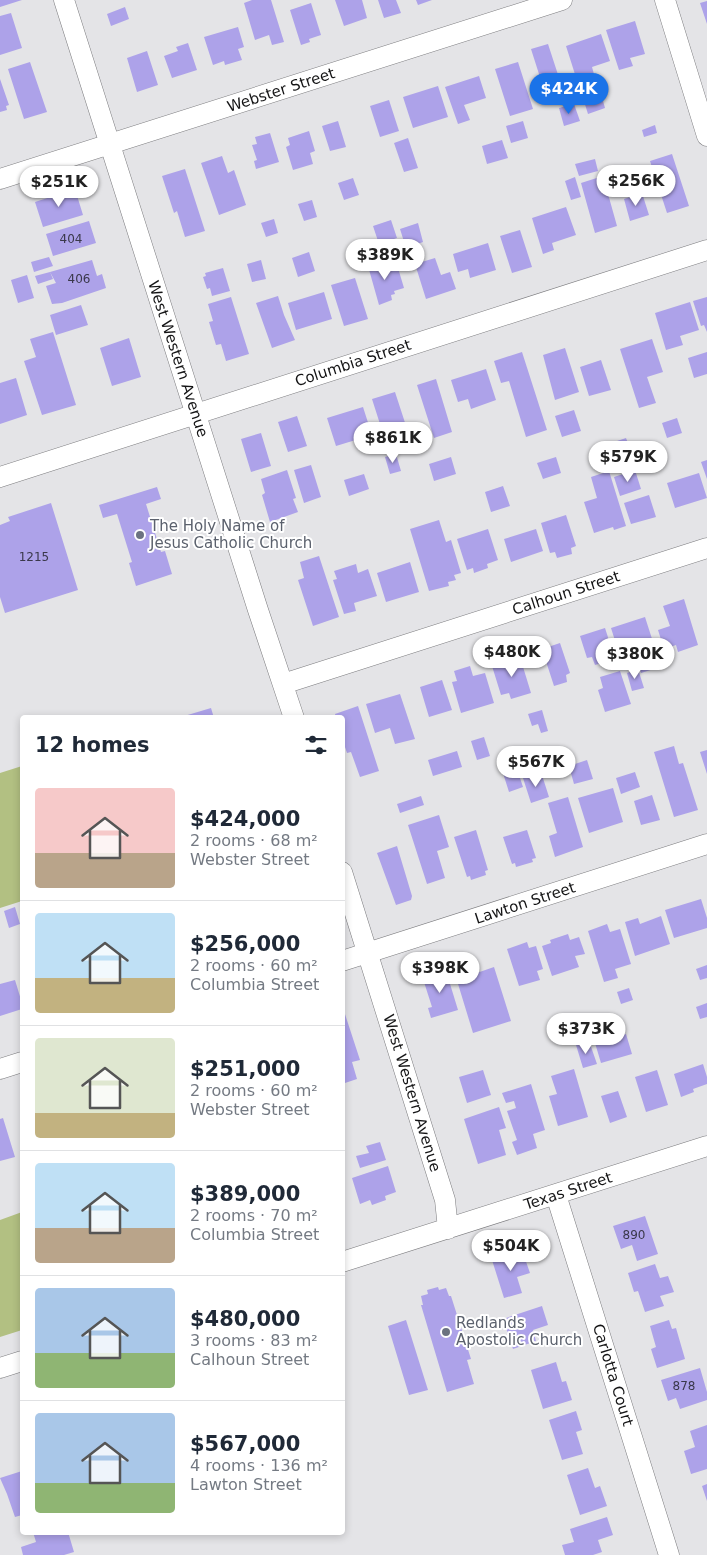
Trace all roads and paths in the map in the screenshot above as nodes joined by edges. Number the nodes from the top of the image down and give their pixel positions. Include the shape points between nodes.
1 (64, 0) edge
2 (562, 0) edge
3 (665, 0) edge
4 (707, 136) edge
5 (110, 144) junction
6 (0, 179) edge
7 (707, 250) edge
8 (195, 413) junction
9 (0, 477) edge
10 (707, 548) edge
11 (283, 684) junction
12 (293, 715) edge
13 (707, 844) edge
14 (345, 881) edge
15 (368, 954) junction
16 (345, 960) edge
17 (20, 1063) edge
18 (0, 1069) edge
19 (707, 1146) edge
20 (556, 1195) junction
21 (448, 1229) junction
22 (345, 1261) edge
23 (20, 1362) edge
24 (0, 1368) edge
25 (669, 1555) edge

1 - 5 street, West Western Avenue
2 - 5 street, Webster Street
3 - 4 street
5 - 6 street, Webster Street
5 - 8 street, West Western Avenue
7 - 8 street, Columbia Street
8 - 9 street, Columbia Street
8 - 11 street, West Western Avenue
10 - 11 street, Calhoun Street
11 - 12 street, West Western Avenue
13 - 15 street, Lawton Street
14 - 15 street, West Western Avenue
15 - 16 street, Lawton Street
15 - 21 street, West Western Avenue via 445,1200
17 - 18 street
19 - 20 street, Texas Street
20 - 21 street, Texas Street
20 - 25 street, Carlotta Court
21 - 22 street, Texas Street
23 - 24 street

